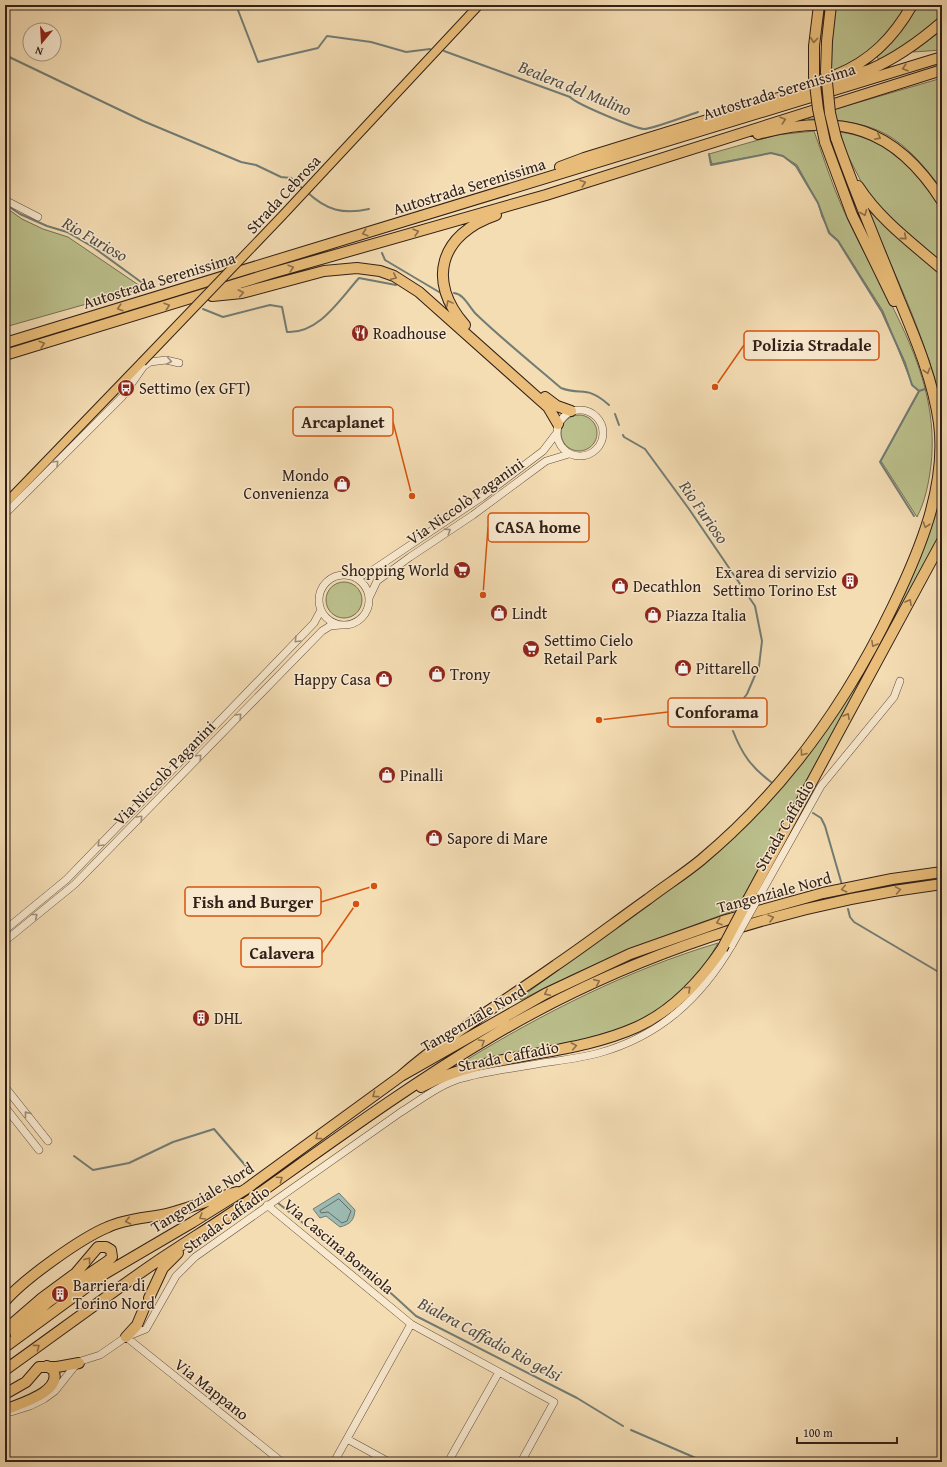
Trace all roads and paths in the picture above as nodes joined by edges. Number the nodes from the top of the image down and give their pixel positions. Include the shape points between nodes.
1 (479, 5) edge
2 (819, 5) edge
3 (831, 5) edge
4 (912, 5) edge
5 (942, 22) edge
6 (942, 57) edge
7 (942, 70) edge
8 (710, 119) junction
9 (666, 157) junction
10 (844, 164) junction
11 (546, 195) junction
12 (482, 197) junction
13 (5, 200) edge
14 (942, 201) edge
15 (38, 217) dead end
16 (942, 269) edge
17 (188, 299) junction
18 (914, 334) junction
19 (5, 343) edge
20 (5, 355) edge
21 (179, 363) dead end
22 (571, 411) junction
23 (557, 429) junction
24 (569, 454) junction
25 (32, 476) junction
26 (29, 490) junction
27 (5, 504) edge
28 (5, 514) edge
29 (942, 541) edge
30 (356, 578) junction
31 (369, 598) junction
32 (321, 610) junction
33 (341, 625) junction
34 (900, 681) dead end
35 (942, 872) edge
36 (942, 884) edge
37 (5, 930) edge
38 (5, 941) edge
39 (401, 1076) junction
40 (5, 1087) edge
41 (5, 1107) edge
42 (379, 1110) junction
43 (48, 1141) dead end
44 (39, 1150) dead end
45 (246, 1189) junction
46 (267, 1205) junction
47 (237, 1209) junction
48 (160, 1241) junction
49 (111, 1258) junction
50 (5, 1301) edge
51 (411, 1324) junction
52 (5, 1330) edge
53 (126, 1337) junction
54 (5, 1343) edge
55 (5, 1347) edge
56 (79, 1363) junction
57 (47, 1366) junction
58 (5, 1370) edge
59 (499, 1372) junction
60 (5, 1394) edge
61 (5, 1412) edge
62 (347, 1438) junction
63 (5, 1460) edge
64 (8, 1462) edge
65 (282, 1462) edge
66 (334, 1462) edge
67 (389, 1462) edge
68 (448, 1462) edge
69 (521, 1462) edge

1 - 25 main road, Strada Cebrosa, bridge via 277,222
2 -> 18 highway, bridge via 814,46 814,76 824,142 852,215 896,305
3 - 10 highway, bridge via 826,41 826,72 830,113
4 - 8 highway via 885,43 872,56 856,66 836,75 756,100
5 - 8 highway via 899,56 869,70
6 -> 12 highway, Autostrada Serenissima
9 -> 7 highway, Autostrada Serenissima
8 - 12 highway via 584,158
11 -> 9 highway, Autostrada Serenissima
9 -> 14 highway via 690,154 769,131 806,126 840,126 868,132 894,146 923,174
10 -> 16 highway via 877,211
10 -> 18 highway
17 -> 11 highway, Autostrada Serenissima
22 -> 11 highway via 557,406 543,396 468,328 449,305 442,277 444,262 450,248 465,231 482,221
12 -> 19 highway, Autostrada Serenissima
13 - 15 street
20 -> 17 highway, Autostrada Serenissima
17 -> 23 highway via 242,293 324,271 357,268 380,271 403,282 436,306 548,407
18 -> 39 highway via 928,372 938,416 941,453 937,488 918,547 898,595 864,662 837,706 774,789 699,862 556,966 426,1054
26 -> 21 street via 122,397 144,366 150,362 166,360
22 - 23 street via 565,415
22 - 24 street via 593,413 601,423 603,434 599,446 589,455 582,457
23 - 24 street via 558,442
23 - 30 street, Via Niccolò Paganini via 543,451 482,497 370,572
31 -> 24 street, Via Niccolò Paganini via 378,582 410,557 473,515 546,461
25 - 26 street
25 - 27 main road, Strada Cebrosa
26 - 28 street
42 -> 29 highway, bridge via 455,1071 591,1042 639,1026 659,1014 688,990 722,949
30 - 31 street via 362,583
30 - 32 street via 341,575 327,582 320,593
31 - 33 street via 368,607 358,620
32 - 33 street via 329,620
32 -> 37 street, Via Niccolò Paganini via 314,623 67,879
38 -> 33 street, Via Niccolò Paganini via 76,884 322,630
34 - 46 street, Strada Caffadio, bridge via 894,697 821,786 720,965 704,987 684,1007 664,1023 636,1039 598,1053 485,1073 446,1084 401,1112
35 -> 39 highway, Tangenziale Nord via 823,893 726,920 630,954 545,994
42 -> 36 highway, Tangenziale Nord via 428,1075 493,1036 545,1007 629,968 761,921 878,893
39 -> 45 highway, Tangenziale Nord
43 -> 40 street
41 - 44 street
47 -> 42 highway, Tangenziale Nord
45 -> 48 highway, Tangenziale Nord
45 -> 50 highway via 170,1213 108,1226 44,1268
46 - 51 street, Via Cascina Borniola
46 - 53 street, Strada Caffadio via 188,1263 168,1287 143,1332
47 - 53 highway via 163,1268 137,1325
58 -> 47 highway, Tangenziale Nord
48 - 49 highway
48 - 55 highway, Tangenziale Nord via 106,1273
52 -> 49 highway via 76,1273 98,1248 109,1248
49 - 54 highway via 38,1310
51 - 59 street, Via Cascina Borniola
51 - 62 street
53 - 56 street, Strada Caffadio via 105,1352
53 - 65 street, Via Mappano
56 - 57 highway
56 - 61 street, Strada Caffadio via 55,1391 44,1399 30,1406
57 - 60 highway via 37,1368 26,1382
57 - 61 highway via 53,1370 54,1375 53,1382 47,1390
59 - 68 street
59 - 69 street, Via Cascina Borniola via 554,1402
62 - 66 street
62 - 67 street
63 - 64 street

